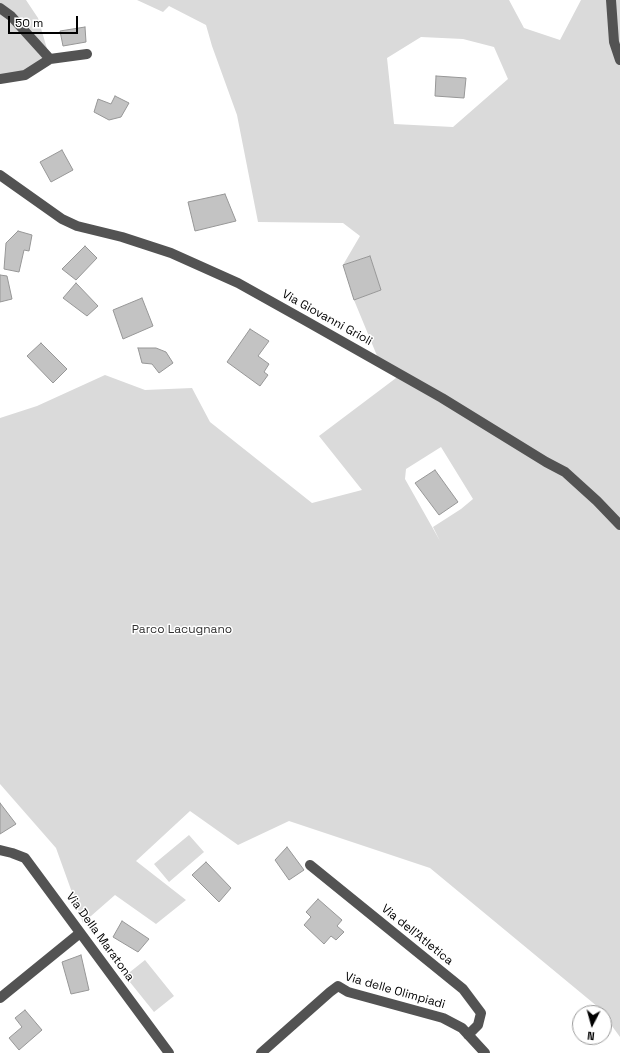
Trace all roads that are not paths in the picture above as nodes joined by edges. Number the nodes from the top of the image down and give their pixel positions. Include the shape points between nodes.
1 (611, 0) edge
2 (0, 8) edge
3 (87, 54) dead end
4 (50, 59) junction
5 (620, 60) edge
6 (0, 79) edge
7 (1, 177) edge
8 (620, 525) edge
9 (0, 850) edge
10 (310, 864) dead end
11 (80, 933) junction
12 (0, 998) edge
13 (468, 1035) junction
14 (169, 1053) edge
15 (261, 1053) edge
16 (485, 1053) edge

1 - 5 street via 614,42
2 - 4 street via 11,16
3 - 4 street
4 - 6 street via 25,75
7 - 8 street, Via Giovanni Grioli via 62,219 77,226 171,253 238,283 306,321 565,472 597,500
9 - 11 street, Via Della Maratona via 25,858
10 - 13 street, Via dell'Atletica via 463,989 482,1013 478,1025
11 - 12 street
11 - 14 street, Via Della Maratona
13 - 15 street, Via delle Olimpiadi via 462,1028 443,1018 348,992 338,986
13 - 16 street, Via delle Olimpiadi

